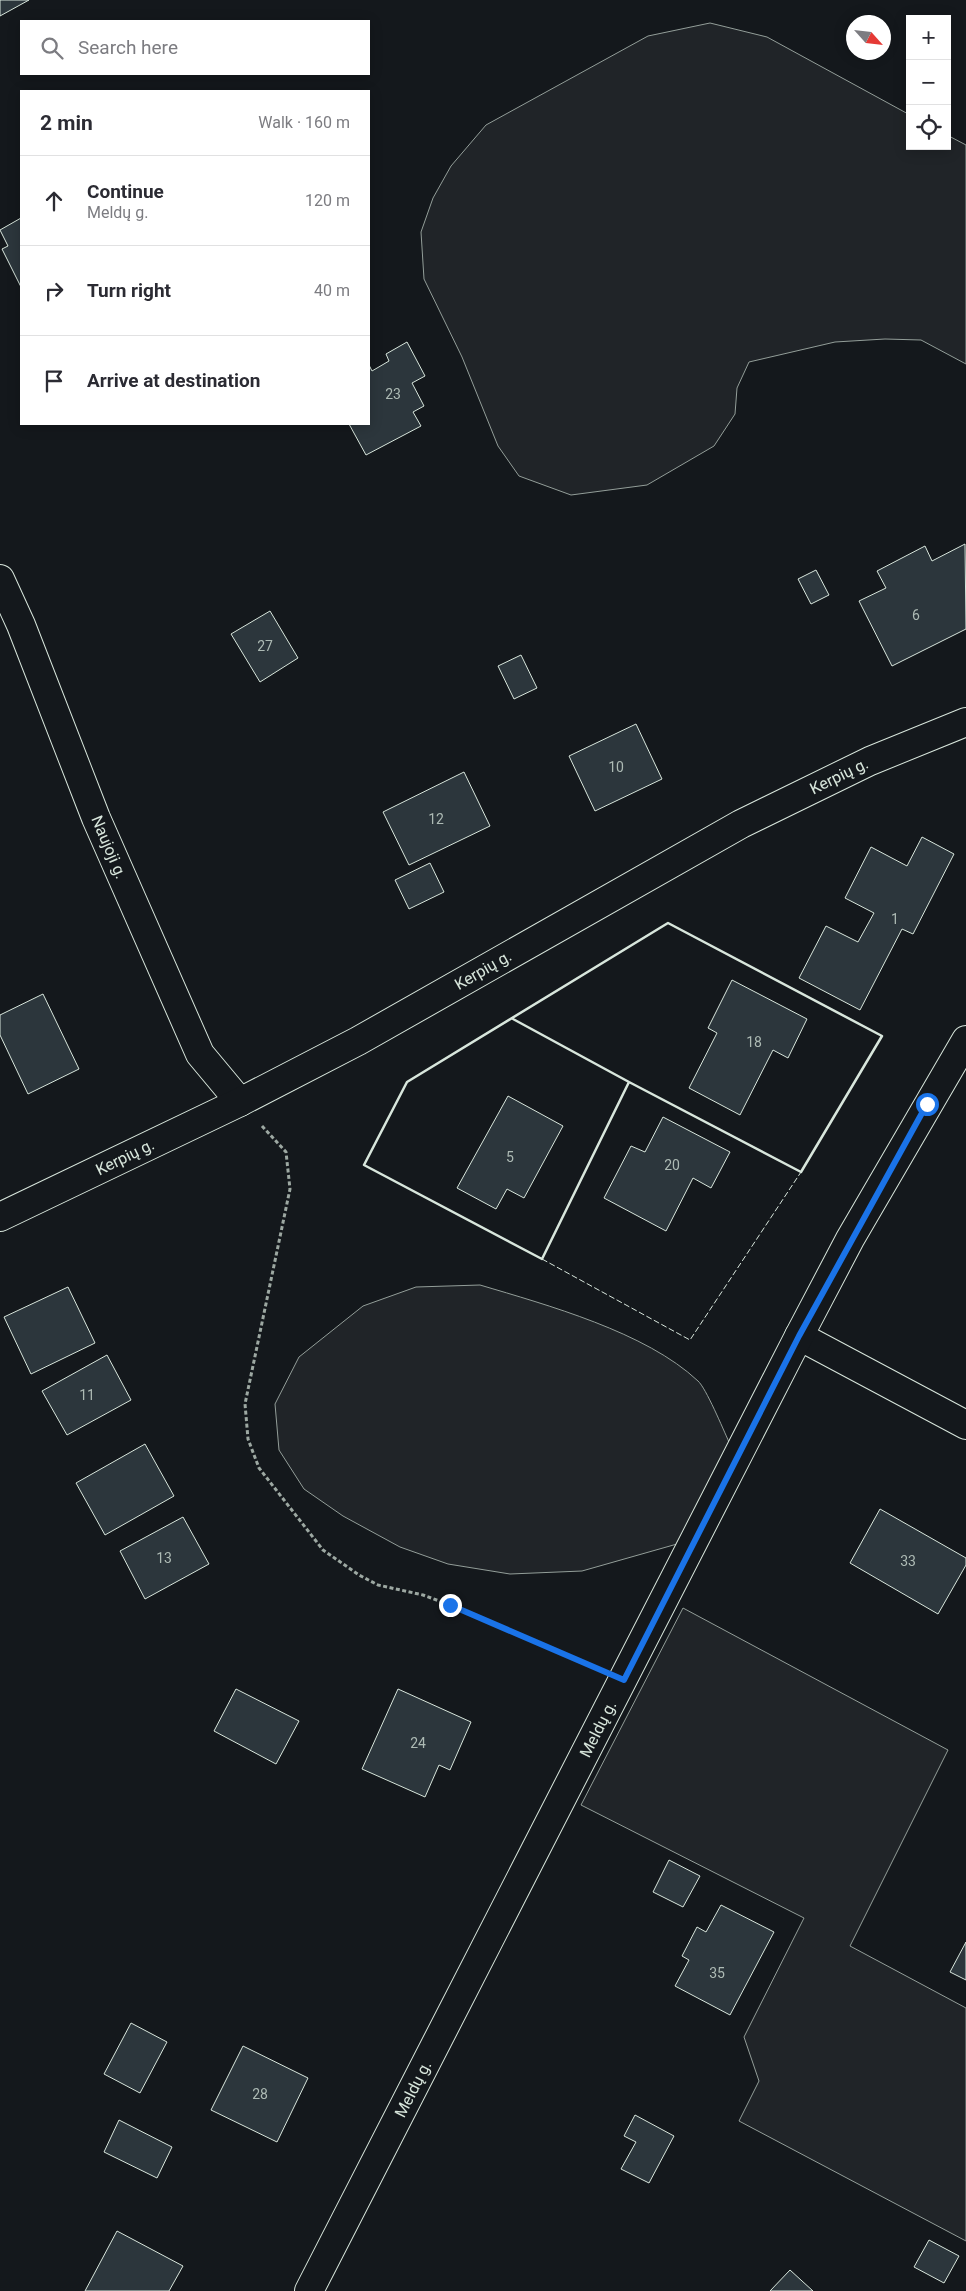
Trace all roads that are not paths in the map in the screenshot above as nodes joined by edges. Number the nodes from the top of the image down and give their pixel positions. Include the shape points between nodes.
1 (0, 579) edge
2 (966, 722) edge
3 (966, 1040) edge
4 (240, 1102) junction
5 (0, 1217) edge
6 (799, 1336) junction
7 (966, 1424) edge
8 (309, 2291) edge

1 - 4 street, Naujoji g. via 96,818 200,1054
2 - 4 street, Kerpių g. via 870,761 740,824 358,1041
3 - 6 street, Meldų g. via 860,1222
4 - 5 street, Kerpių g.
6 - 7 street
6 - 8 street, Meldų g.

